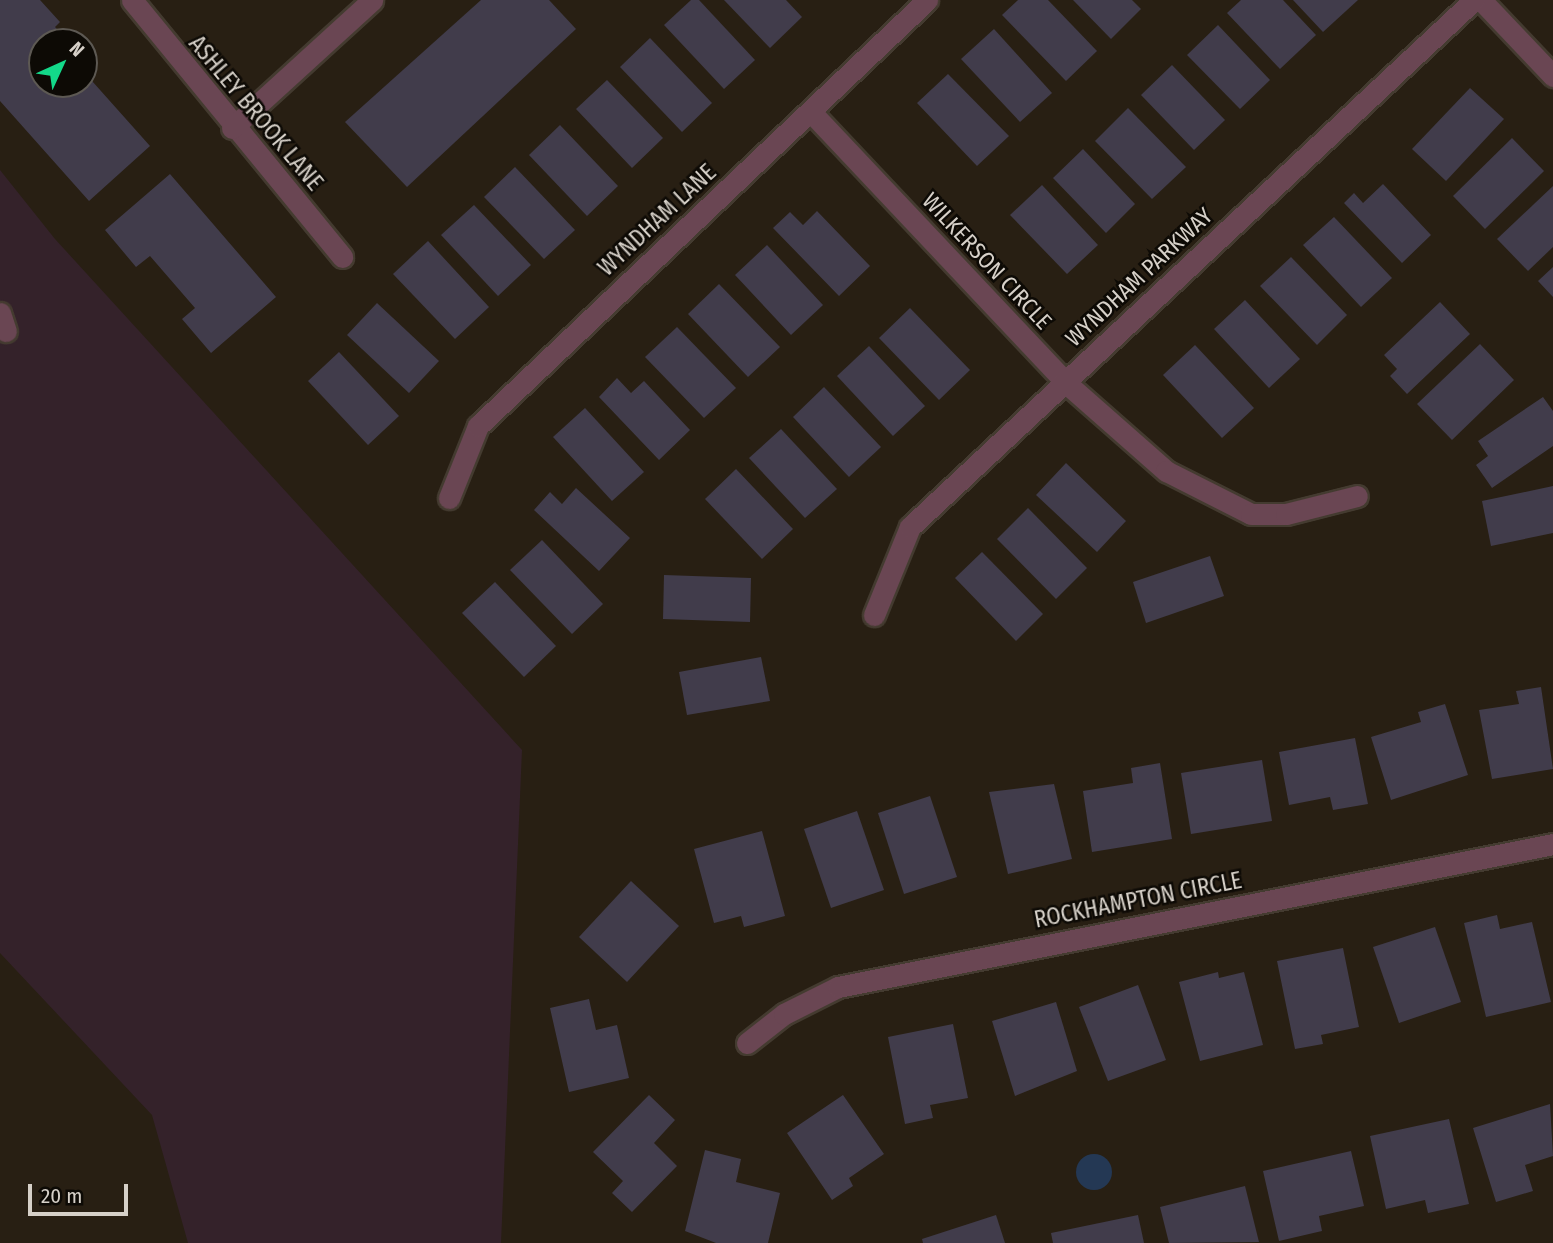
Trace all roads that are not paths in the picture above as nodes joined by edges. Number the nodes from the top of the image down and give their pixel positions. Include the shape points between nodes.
1 (132, 0) edge
2 (372, 0) edge
3 (928, 0) edge
4 (1474, 0) edge
5 (1482, 0) edge
6 (1553, 76) edge
7 (811, 112) junction
8 (232, 128) junction
9 (342, 257) dead end
10 (1065, 383) junction
11 (1357, 496) dead end
12 (449, 498) dead end
13 (874, 615) dead end
14 (1553, 844) edge
15 (747, 1043) dead end

1 - 8 street, ASHLEY BROOK LANE
2 - 8 street
3 - 7 street, WYNDHAM LANE
4 - 10 street, WYNDHAM PARKWAY
5 - 6 street
7 - 10 street, WILKERSON CIRCLE
7 - 12 street, WYNDHAM LANE via 478,426
8 - 9 street, ASHLEY BROOK LANE
10 - 11 street, WILKERSON CIRCLE via 1166,471 1230,508 1286,514
10 - 13 street, WYNDHAM PARKWAY via 910,527
14 - 15 street, ROCKHAMPTON CIRCLE via 838,987 784,1014

